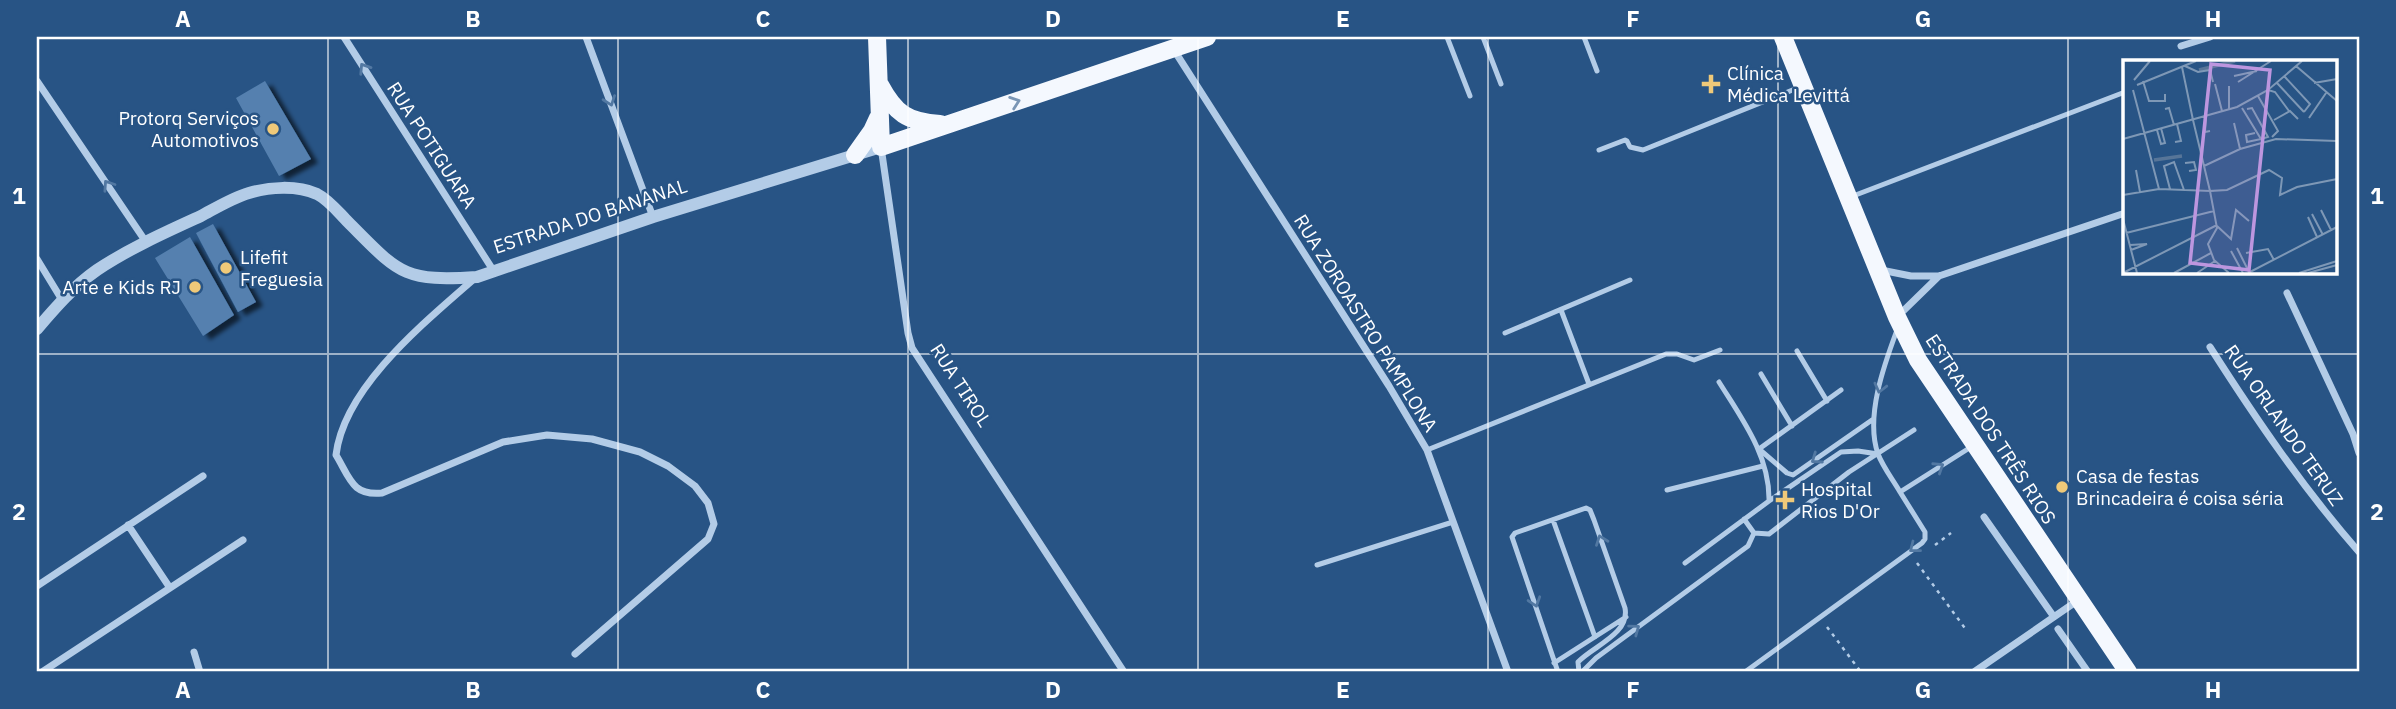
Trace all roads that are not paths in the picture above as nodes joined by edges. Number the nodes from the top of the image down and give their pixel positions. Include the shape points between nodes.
1 (344, 37) edge
2 (586, 37) edge
3 (877, 37) edge
4 (1204, 37) edge
5 (1447, 37) edge
6 (1483, 37) edge
7 (1584, 37) edge
8 (1783, 37) edge
9 (2210, 37) edge
10 (2181, 46) dead end
11 (1173, 48) junction
12 (1598, 72) dead end
13 (37, 81) edge
14 (878, 81) junction
15 (1500, 83) dead end
16 (1802, 85) junction
17 (2123, 93) edge
18 (1470, 96) dead end
19 (880, 115) junction
20 (950, 124) junction
21 (881, 147) junction
22 (1599, 150) dead end
23 (855, 155) junction
24 (1849, 198) junction
25 (2123, 214) edge
26 (653, 217) junction
27 (146, 242) junction
28 (37, 259) edge
29 (493, 270) junction
30 (1877, 270) junction
31 (1939, 276) junction
32 (477, 277) junction
33 (1630, 280) dead end
34 (2287, 293) dead end
35 (62, 300) junction
36 (1561, 310) junction
37 (1898, 321) junction
38 (37, 329) edge
39 (1505, 333) dead end
40 (2210, 347) dead end
41 (1720, 350) dead end
42 (1797, 351) dead end
43 (1761, 374) dead end
44 (1719, 382) dead end
45 (1589, 384) junction
46 (1841, 390) dead end
47 (1827, 401) junction
48 (1872, 420) junction
49 (1791, 426) junction
50 (1914, 430) dead end
51 (1974, 444) junction
52 (1759, 449) junction
53 (1427, 450) junction
54 (2359, 453) edge
55 (1878, 454) junction
56 (1763, 466) junction
57 (203, 476) dead end
58 (1667, 490) dead end
59 (1900, 492) junction
60 (1769, 501) junction
61 (1984, 517) dead end
62 (1744, 519) junction
63 (1553, 520) junction
64 (1453, 522) junction
65 (128, 526) junction
66 (1754, 533) junction
67 (243, 540) dead end
68 (2359, 552) edge
69 (1685, 563) dead end
70 (1317, 565) dead end
71 (37, 586) edge
72 (170, 588) junction
73 (2078, 600) junction
74 (1626, 617) junction
75 (2054, 617) junction
76 (2058, 629) dead end
77 (1595, 637) junction
78 (194, 652) dead end
79 (575, 654) dead end
80 (1554, 663) junction
81 (42, 672) edge
82 (200, 672) edge
83 (1124, 672) edge
84 (1508, 672) edge
85 (1558, 672) edge
86 (1581, 672) edge
87 (1745, 672) edge
88 (1974, 672) edge
89 (2088, 672) edge
90 (2128, 672) edge

29 -> 1 street, RUA POTIGUARA
2 -> 26 street
3 - 14 main road, RUA TIROL
4 - 11 main road, ESTRADA DO BANANAL
5 - 18 lane
6 - 15 lane
7 - 12 lane
8 - 16 main road, ESTRADA DOS TRÊS RIOS
9 - 10 street
20 -> 11 main road, ESTRADA DO BANANAL
11 - 53 street, RUA ZOROASTRO PAMPLONA
27 -> 13 street
14 - 19 main road, RUA TIROL
14 - 20 main road via 888,100 906,117
16 - 22 lane via 1643,149 1630,147 1625,140
16 - 24 main road, ESTRADA DOS TRÊS RIOS
17 - 24 lane
19 - 21 main road, RUA TIROL
19 - 23 main road
20 - 21 main road, ESTRADA DO BANANAL
21 - 23 street, ESTRADA DO BANANAL
21 - 83 street, RUA TIROL via 912,348
23 - 26 street, ESTRADA DO BANANAL
24 - 30 main road, ESTRADA DOS TRÊS RIOS
25 - 31 street
26 - 29 street, ESTRADA DO BANANAL
27 - 32 street, ESTRADA DO BANANAL via 247,193 303,189 331,205 405,274
27 - 35 street, ESTRADA DO BANANAL via 96,271
28 - 35 street
29 - 32 street, ESTRADA DO BANANAL
30 - 31 street
30 - 37 main road, ESTRADA DOS TRÊS RIOS
31 - 37 street
32 - 79 street via 369,380 343,423 336,456 358,491 382,493 503,442 547,435 592,439 640,452 695,486 708,503 714,524 708,539
33 - 36 lane
34 - 54 street
35 - 38 street, ESTRADA DO BANANAL
36 - 39 lane
36 - 45 lane
37 -> 48 lane
37 - 51 main road, ESTRADA DOS TRÊS RIOS
40 - 68 street, RUA ORLANDO TERUZ via 2265,432
41 - 45 lane via 1694,360 1665,354
42 - 47 lane
43 - 49 lane
44 - 52 lane
45 - 53 lane
46 - 47 lane
47 - 49 lane
48 -> 52 lane via 1793,475
48 - 55 lane
49 - 52 lane
50 - 55 lane
59 -> 51 lane
51 - 73 main road, ESTRADA DOS TRÊS RIOS
52 - 56 lane
53 - 64 street, RUA ZOROASTRO PAMPLONA
55 - 59 lane
55 - 60 lane via 1841,452
55 - 66 lane via 1769,534
56 - 58 lane
56 - 60 lane
57 - 65 street
59 -> 87 lane via 1925,532 1922,543
60 - 62 lane
61 - 75 street
62 - 66 lane
62 - 69 lane
74 -> 63 lane via 1590,510
63 - 77 lane
63 -> 80 lane via 1512,537
64 - 70 lane
64 - 84 street, RUA ZOROASTRO PAMPLONA
65 - 71 street
65 - 72 street
86 -> 66 lane via 1748,546
67 - 72 street
72 - 81 street
73 - 75 street
73 - 90 main road, ESTRADA DOS TRÊS RIOS
74 - 77 lane
74 - 86 lane via 1617,632 1581,659 1577,667
75 - 88 street
76 - 89 street
77 - 80 lane
78 - 82 street
80 - 85 lane

